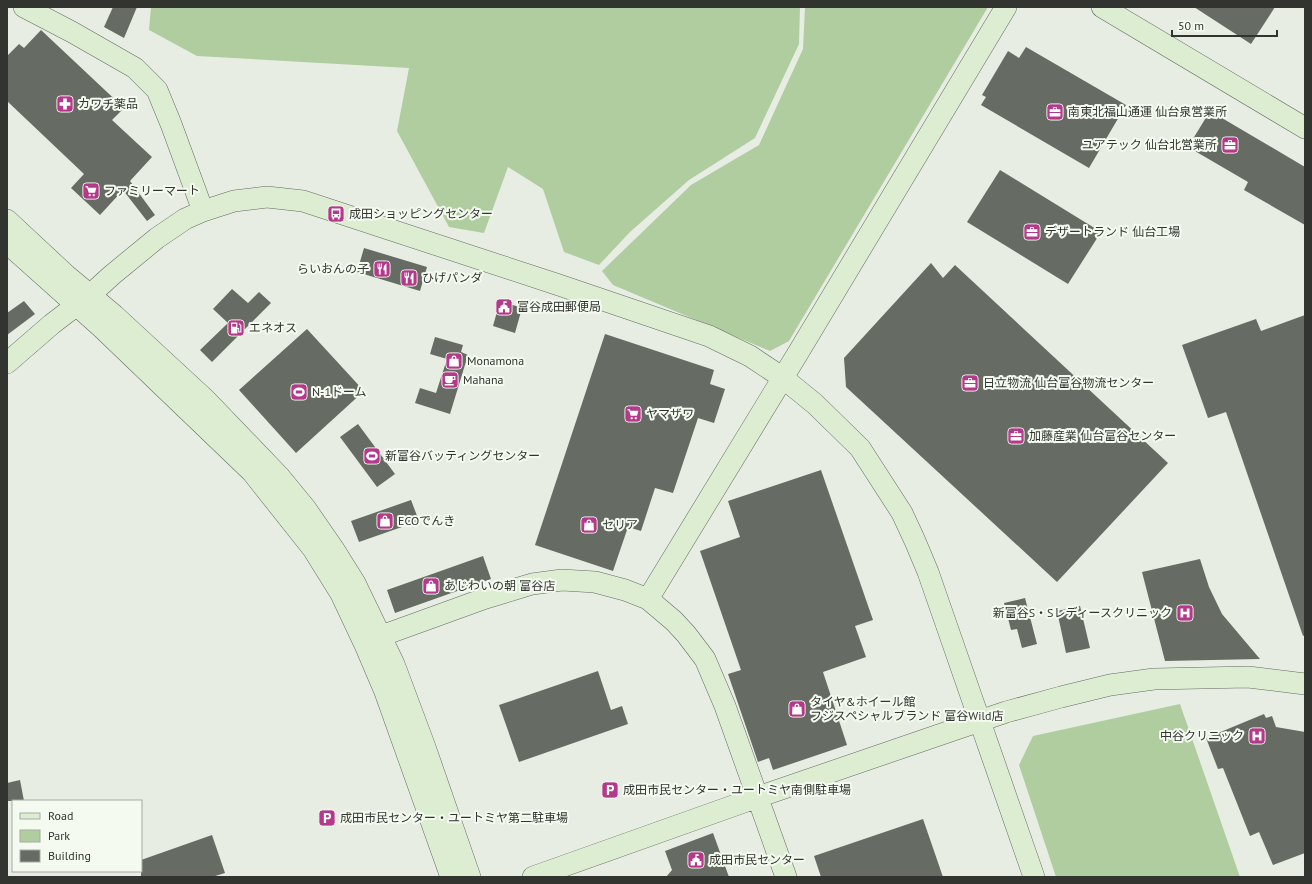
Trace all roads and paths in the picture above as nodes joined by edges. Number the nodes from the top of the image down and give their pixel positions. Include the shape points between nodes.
1 (24, 7) edge
2 (1006, 7) edge
3 (1102, 7) edge
4 (1305, 128) edge
5 (203, 211) junction
6 (7, 220) edge
7 (7, 243) edge
8 (83, 300) junction
9 (7, 363) edge
10 (783, 378) junction
11 (648, 599) junction
12 (381, 636) junction
13 (1305, 684) edge
14 (980, 721) junction
15 (758, 797) junction
16 (451, 877) edge
17 (470, 877) edge
18 (533, 877) edge
19 (786, 877) edge
20 (1034, 877) edge

1 - 5 street via 135,68 157,90
2 - 10 street
3 - 4 street
5 - 8 street via 185,219 157,238
5 - 10 street via 234,201 267,197 303,202 709,336 750,356
6 - 8 street via 66,275
7 - 8 street
8 - 9 street
8 - 12 street via 114,315 206,400 279,476 335,551 355,583
8 - 16 street via 102,328 252,472 313,549 341,594 385,692
10 - 11 street
10 - 14 street via 815,404 860,448 902,513 928,572
11 - 12 street via 595,582 562,580 532,584
11 - 15 street via 674,621 705,659
12 - 17 street via 394,664
13 - 14 street via 1248,677 1154,679 1110,685 1061,696
14 - 15 street
14 - 20 street
15 - 18 street
15 - 19 street

